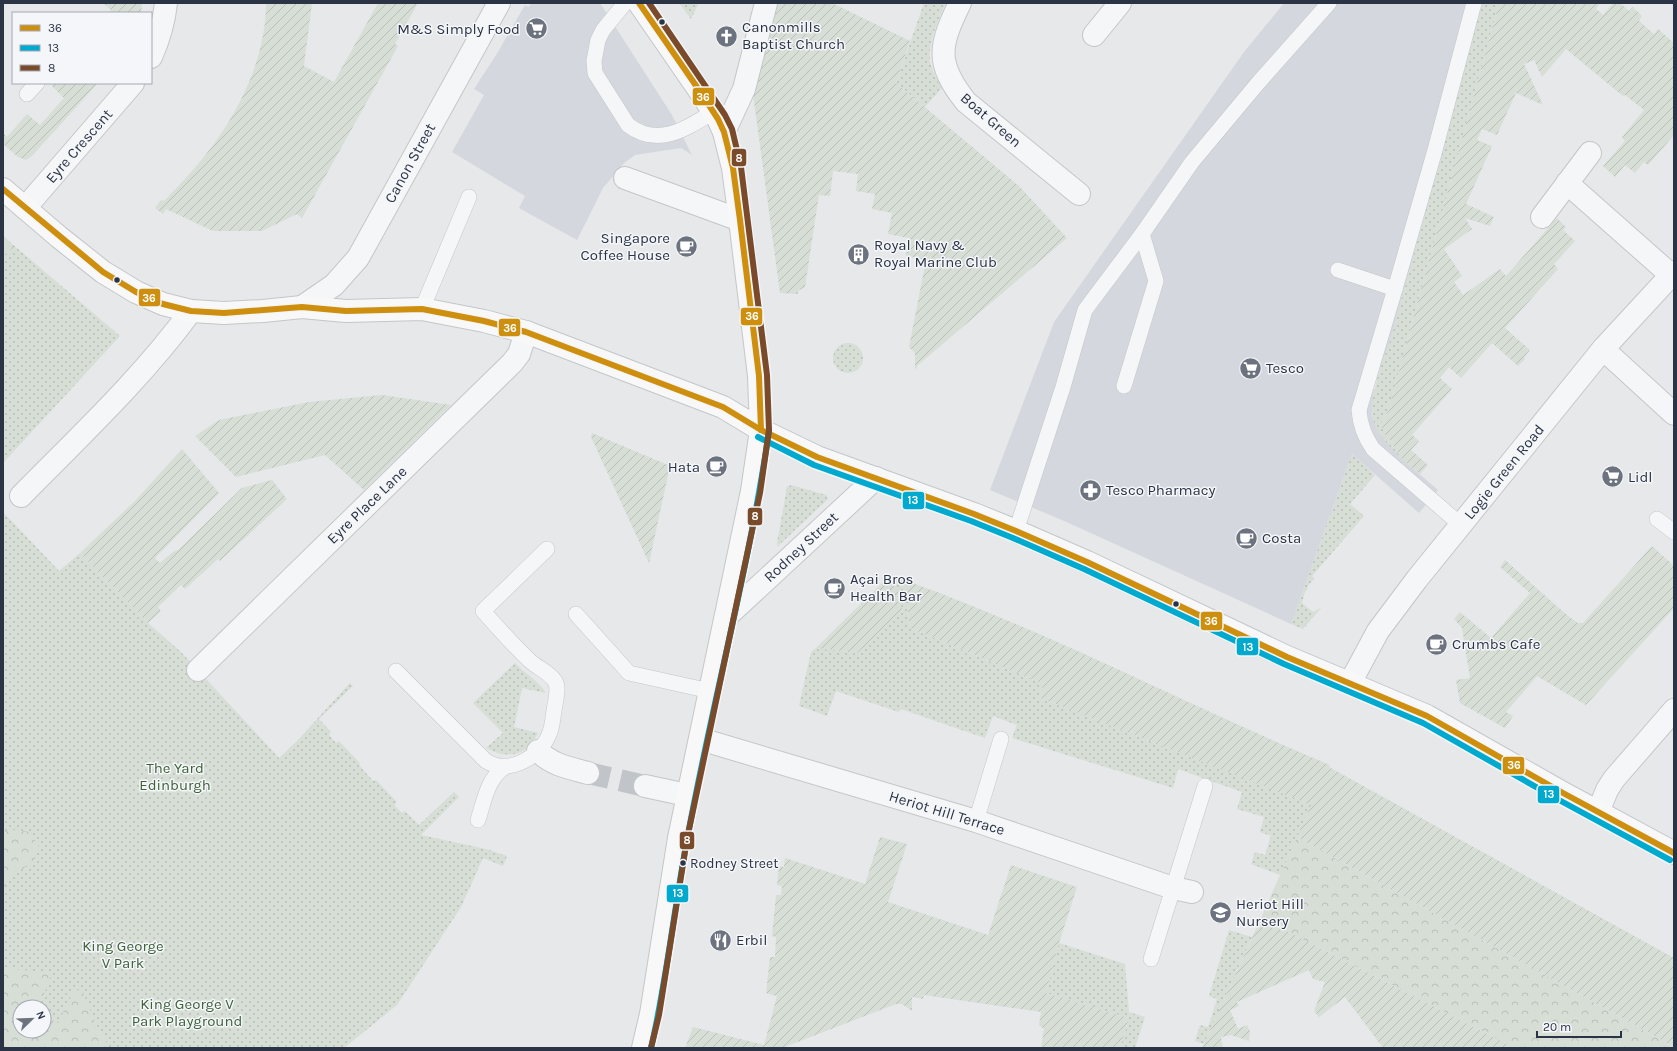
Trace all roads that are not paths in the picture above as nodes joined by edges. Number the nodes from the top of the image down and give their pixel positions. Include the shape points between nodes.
1 (166, 3) edge
2 (499, 3) edge
3 (625, 3) edge
4 (639, 3) edge
5 (766, 3) edge
6 (960, 3) edge
7 (1120, 3) edge
8 (1329, 3) edge
9 (1474, 3) edge
10 (1094, 35) dead end
11 (152, 54) edge
12 (35, 84) edge
13 (132, 84) edge
14 (27, 94) dead end
15 (713, 112) junction
16 (724, 132) junction
17 (1590, 153) dead end
18 (626, 178) dead end
19 (1567, 183) junction
20 (3, 189) edge
21 (1079, 194) dead end
22 (469, 198) dead end
23 (25, 208) junction
24 (1542, 217) dead end
25 (740, 220) junction
26 (1142, 234) junction
27 (1338, 270) dead end
28 (1673, 273) edge
29 (1395, 289) junction
30 (302, 307) junction
31 (422, 309) junction
32 (191, 311) junction
33 (526, 332) junction
34 (1603, 349) junction
35 (1124, 386) dead end
36 (1674, 414) edge
37 (761, 430) junction
38 (876, 478) junction
39 (21, 496) dead end
40 (1657, 519) dead end
41 (1461, 525) junction
42 (1016, 531) junction
43 (1674, 532) edge
44 (547, 549) dead end
45 (576, 614) dead end
46 (726, 616) junction
47 (198, 670) dead end
48 (396, 671) dead end
49 (1350, 683) junction
50 (710, 690) junction
51 (1674, 710) edge
52 (1001, 739) dead end
53 (700, 740) junction
54 (538, 751) junction
55 (505, 767) junction
56 (588, 773) tunnel mouth
57 (645, 786) tunnel mouth
58 (1205, 786) dead end
59 (687, 795) junction
60 (1598, 812) junction
61 (478, 820) dead end
62 (976, 821) junction
63 (1674, 852) edge
64 (1183, 890) junction
65 (1151, 959) dead end
66 (643, 1048) edge

1 - 11 street via 165,16
2 - 30 street, Canon Street via 359,256 334,285
3 - 15 lane via 603,30 598,40 594,61 595,73 628,125 645,135 662,136 680,131
4 - 15 main road
5 - 16 street via 744,89
6 - 21 street, Boat Green via 944,47 943,60 952,83 966,102 1013,145
7 - 10 street
8 - 26 lane via 1192,162
9 - 29 lane
12 - 14 lane
13 - 23 street, Eyre Crescent
15 - 16 main road
16 - 25 main road via 733,168
17 - 19 street
18 - 25 street
19 - 24 street
19 - 28 street
20 - 23 main road
22 - 31 lane
23 - 32 main road via 103,272 136,292 163,304
25 - 37 main road via 759,376
26 - 35 lane via 1156,281
26 - 42 lane via 1085,310
27 - 29 lane
28 - 34 street, Logie Green Road
29 - 41 lane via 1358,410 1360,424 1373,449
30 - 31 main road via 331,310
30 - 32 main road via 224,313
31 - 33 main road
32 - 39 street via 168,344
33 - 37 main road via 724,407
33 - 47 street, Eyre Place Lane via 519,354 512,363
34 - 36 street
34 - 41 street, Logie Green Road
37 - 38 main road via 817,457
37 - 46 main road via 752,491
38 - 42 main road
38 - 46 street, Rodney Street
40 - 43 lane
41 - 49 street, Logie Green Road via 1378,631
42 - 49 main road
44 - 54 lane via 483,611 530,662 545,671 556,685 557,693 550,732
45 - 50 lane via 629,673
46 - 50 main road
48 - 55 lane via 480,757 492,765
49 - 60 main road via 1427,716
50 - 53 main road
51 - 60 street via 1614,778
52 - 62 lane
53 - 59 main road
53 - 62 street, Heriot Hill Terrace
54 - 55 lane via 519,763
54 - 56 street via 557,765
55 - 61 lane via 496,773 491,782
57 - 59 street
58 - 64 lane
59 - 66 main road via 651,1014
60 - 63 main road
62 - 64 street, Heriot Hill Terrace
64 - 65 lane

